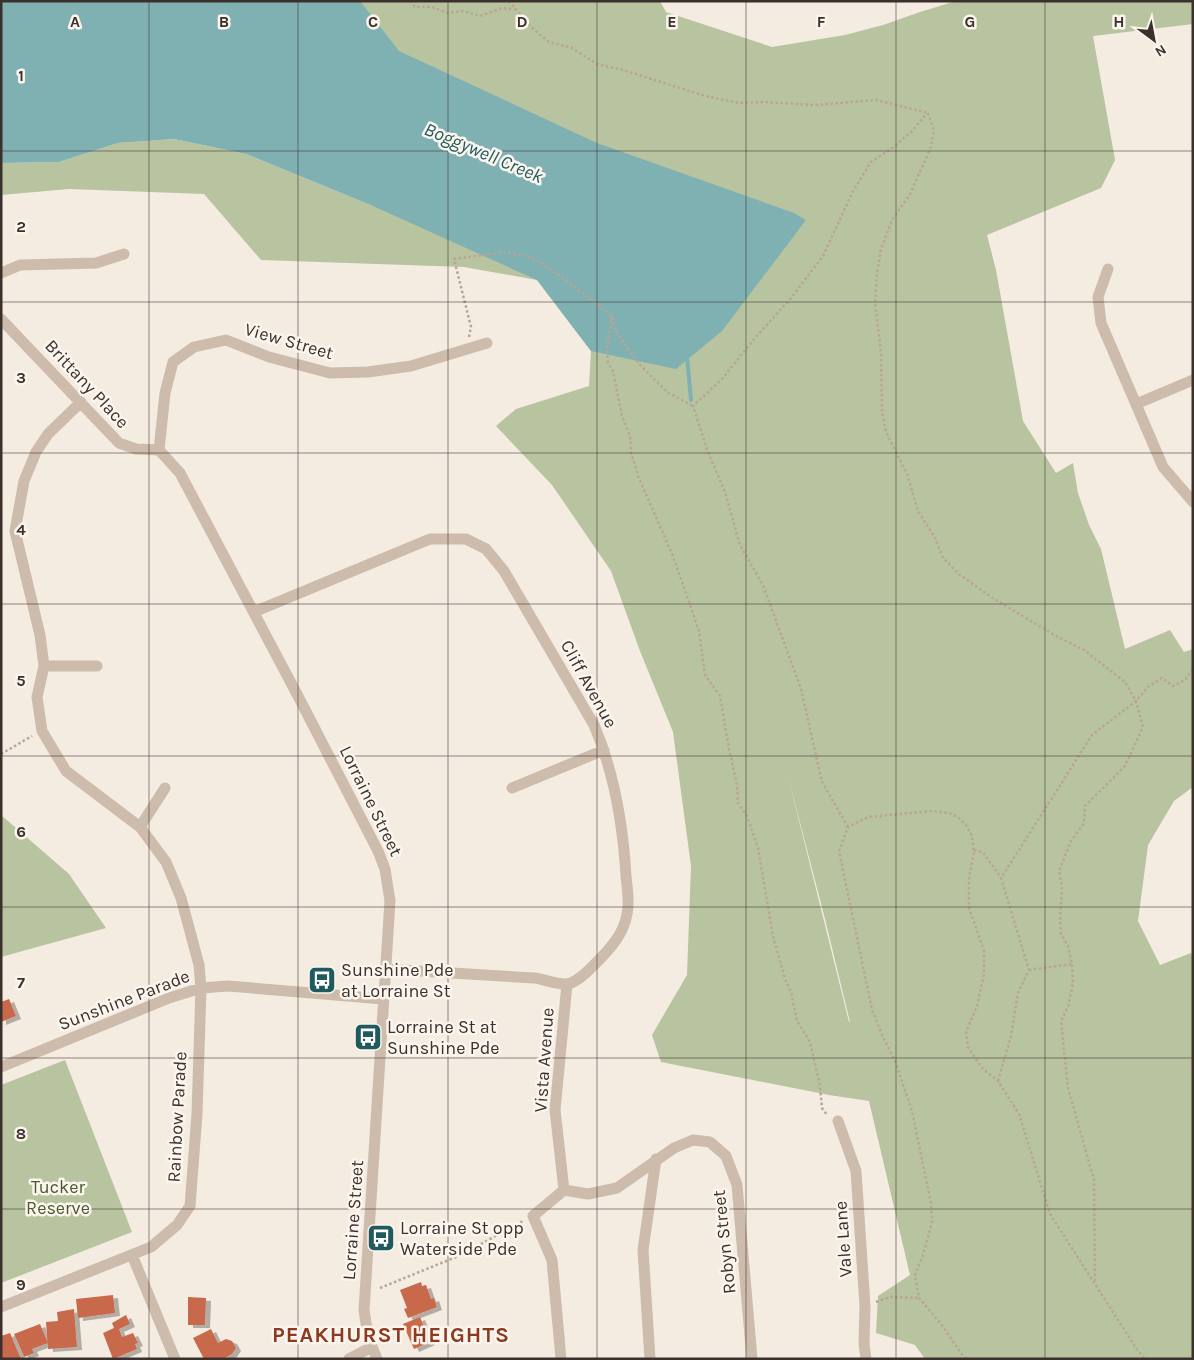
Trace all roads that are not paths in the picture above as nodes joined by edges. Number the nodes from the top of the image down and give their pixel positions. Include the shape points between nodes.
1 (124, 254) dead end
2 (1108, 269) dead end
3 (1, 273) edge
4 (1, 319) edge
5 (487, 342) dead end
6 (1193, 380) edge
7 (81, 402) junction
8 (1136, 404) junction
9 (159, 450) junction
10 (1193, 502) edge
11 (254, 612) junction
12 (44, 666) junction
13 (97, 666) dead end
14 (604, 750) junction
15 (165, 788) dead end
16 (512, 788) dead end
17 (140, 827) junction
18 (386, 969) junction
19 (567, 984) junction
20 (201, 988) junction
21 (384, 999) junction
22 (1, 1067) edge
23 (838, 1120) road end
24 (656, 1159) junction
25 (564, 1190) junction
26 (132, 1255) junction
27 (1, 1307) edge
28 (372, 1347) junction
29 (175, 1359) edge
30 (349, 1359) edge
31 (377, 1359) edge
32 (561, 1359) edge
33 (650, 1359) edge
34 (752, 1359) edge
35 (866, 1359) edge

1 - 3 street via 96,263 20,265
2 - 8 street via 1098,296 1100,324
4 - 7 street, Brittany Place
5 - 9 street, View Street via 411,366 368,372 330,372 269,357 226,340 194,347 173,362 164,394
6 - 8 street
7 - 9 street, Brittany Place via 119,443 136,449
7 - 12 street, Rainbow Parade via 48,434 36,452 24,481 15,531 40,635
8 - 10 street via 1163,467
9 - 11 street, Lorraine Street via 180,474
11 - 14 street, Cliff Avenue via 430,539 466,539 486,549 504,571 594,725
11 - 18 street, Lorraine Street via 385,869 390,901
12 - 13 street
12 - 17 street, Rainbow Parade via 36,697 42,731 66,772
14 - 16 street
14 - 19 street, Cliff Avenue via 615,795 628,912 622,931 608,950 579,978
15 - 17 street
17 - 20 street, Rainbow Parade via 166,862 181,898 197,956
18 - 19 street via 539,979
18 - 21 street, Lorraine Street
19 - 25 street, Vista Avenue via 555,1110
20 - 21 street, Sunshine Parade via 228,986
20 - 22 street, Sunshine Parade
20 - 26 street, Rainbow Parade via 190,1206 177,1225 151,1247
21 - 28 street, Lorraine Street via 364,1310
23 - 35 street, Vale Lane via 856,1171
24 - 25 street, Robyn Street via 617,1188 588,1194
24 - 33 street via 643,1250
24 - 34 street, Robyn Street via 693,1140 710,1142 726,1156 737,1185
25 - 32 street via 533,1216 552,1260
26 - 27 street, Rainbow Parade
26 - 29 street
28 - 30 street
28 - 31 street, Lorraine Street

